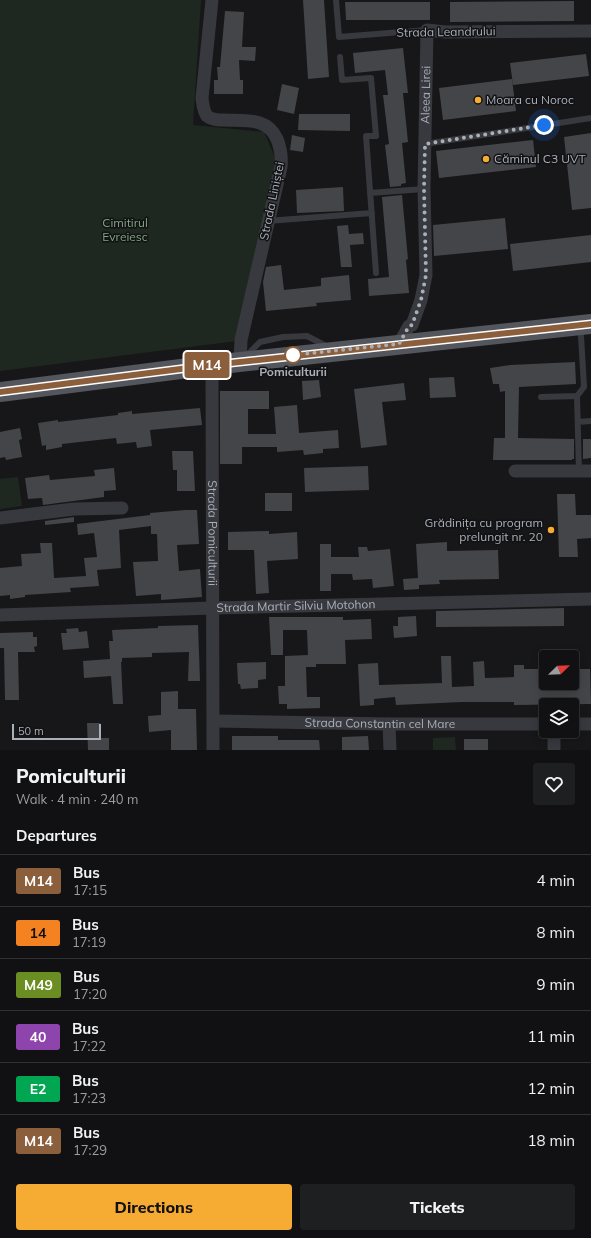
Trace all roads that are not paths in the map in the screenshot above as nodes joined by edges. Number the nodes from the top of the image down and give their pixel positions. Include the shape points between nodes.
1 (212, 0) edge
2 (336, 0) edge
3 (427, 30) junction
4 (591, 31) edge
5 (340, 57) dead end
6 (591, 118) edge
7 (425, 144) junction
8 (424, 189) junction
9 (370, 193) junction
10 (372, 213) junction
11 (267, 221) junction
12 (376, 273) dead end
13 (586, 330) edge
14 (399, 344) junction
15 (240, 362) junction
16 (212, 365) junction
17 (0, 392) edge
18 (577, 396) junction
19 (541, 397) dead end
20 (591, 421) edge
21 (578, 422) junction
22 (515, 471) dead end
23 (585, 471) edge
24 (122, 508) dead end
25 (0, 518) edge
26 (591, 599) edge
27 (213, 608) junction
28 (0, 615) edge
29 (214, 721) junction
30 (389, 724) junction
31 (539, 724) edge
32 (579, 724) edge
33 (591, 724) edge
34 (554, 738) edge
35 (213, 750) edge
36 (390, 750) edge
37 (554, 750) edge

1 - 11 street, Strada Liniștei via 202,98 204,112 215,120 262,123 275,135 282,161
2 - 3 lane, Strada Leandrului via 339,37
3 - 4 street, Strada Leandrului
3 - 7 street, Aleea Lirei
5 - 9 lane via 342,80 371,78 376,136 366,136
6 - 7 lane
7 - 8 street, Aleea Lirei
8 - 9 lane
8 - 14 street, Aleea Lirei via 426,275 412,325
9 - 10 lane
10 - 11 lane
10 - 12 lane
11 - 15 street, Strada Liniștei via 241,340
13 - 14 main road
13 - 18 lane via 584,387
14 - 15 main road
15 - 16 main road
16 - 17 main road
16 - 27 street, Strada Pomiculturii
18 - 19 lane
18 - 21 lane
20 - 21 lane
21 - 23 lane
22 - 23 street
24 - 25 street via 74,509
26 - 27 street, Strada Martir Silviu Motohon
27 - 28 street, Strada Martir Silviu Motohon
27 - 29 street, Strada Pomiculturii
29 - 30 street, Strada Constantin cel Mare
29 - 35 street, Strada Pomiculturii
30 - 31 street, Strada Constantin cel Mare
30 - 36 street
32 - 33 street
34 - 37 street

